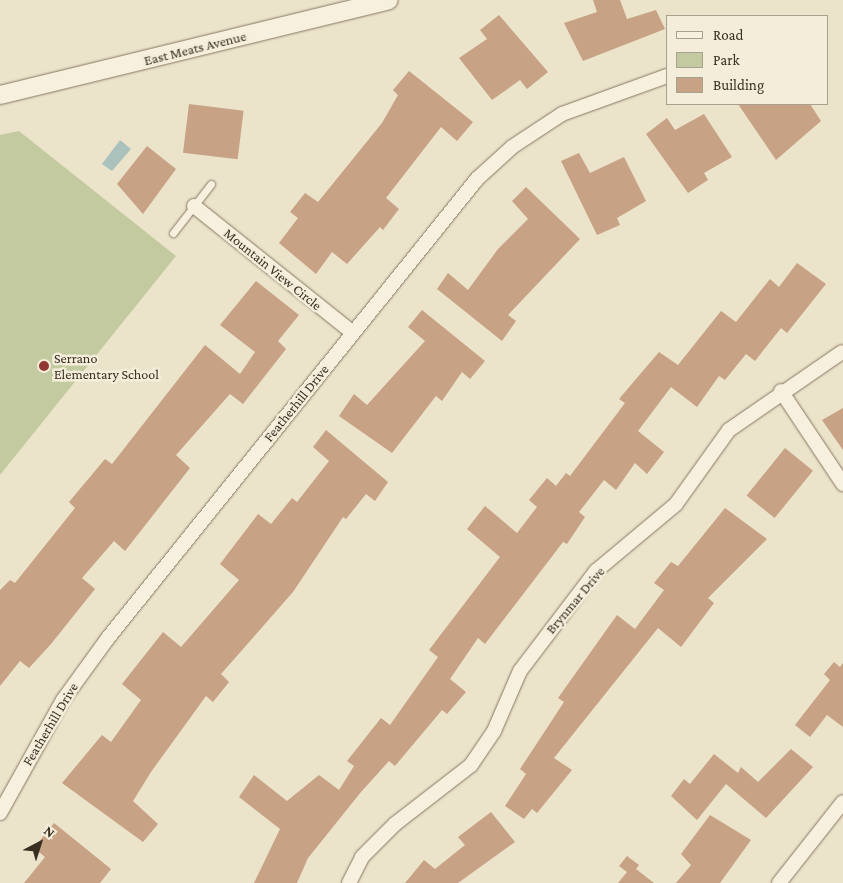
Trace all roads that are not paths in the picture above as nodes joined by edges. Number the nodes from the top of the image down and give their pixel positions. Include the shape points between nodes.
1 (389, 0) edge
2 (666, 76) edge
3 (0, 96) edge
4 (211, 184) dead end
5 (194, 206) junction
6 (173, 233) dead end
7 (352, 332) junction
8 (842, 352) edge
9 (781, 391) junction
10 (843, 484) edge
11 (843, 802) edge
12 (0, 813) edge
13 (349, 883) edge
14 (779, 883) edge

1 - 3 street, East Meats Avenue
2 - 7 street, Featherhill Drive via 583,103 512,147 463,194
4 - 5 lane
5 - 6 lane
5 - 7 street, Mountain View Circle
7 - 12 street, Featherhill Drive via 80,675
8 - 9 street, Brynmar Drive
9 - 10 street
9 - 13 street, Brynmar Drive via 728,430 676,504 596,571 520,671 494,731 471,765 394,824 362,857
11 - 14 street

